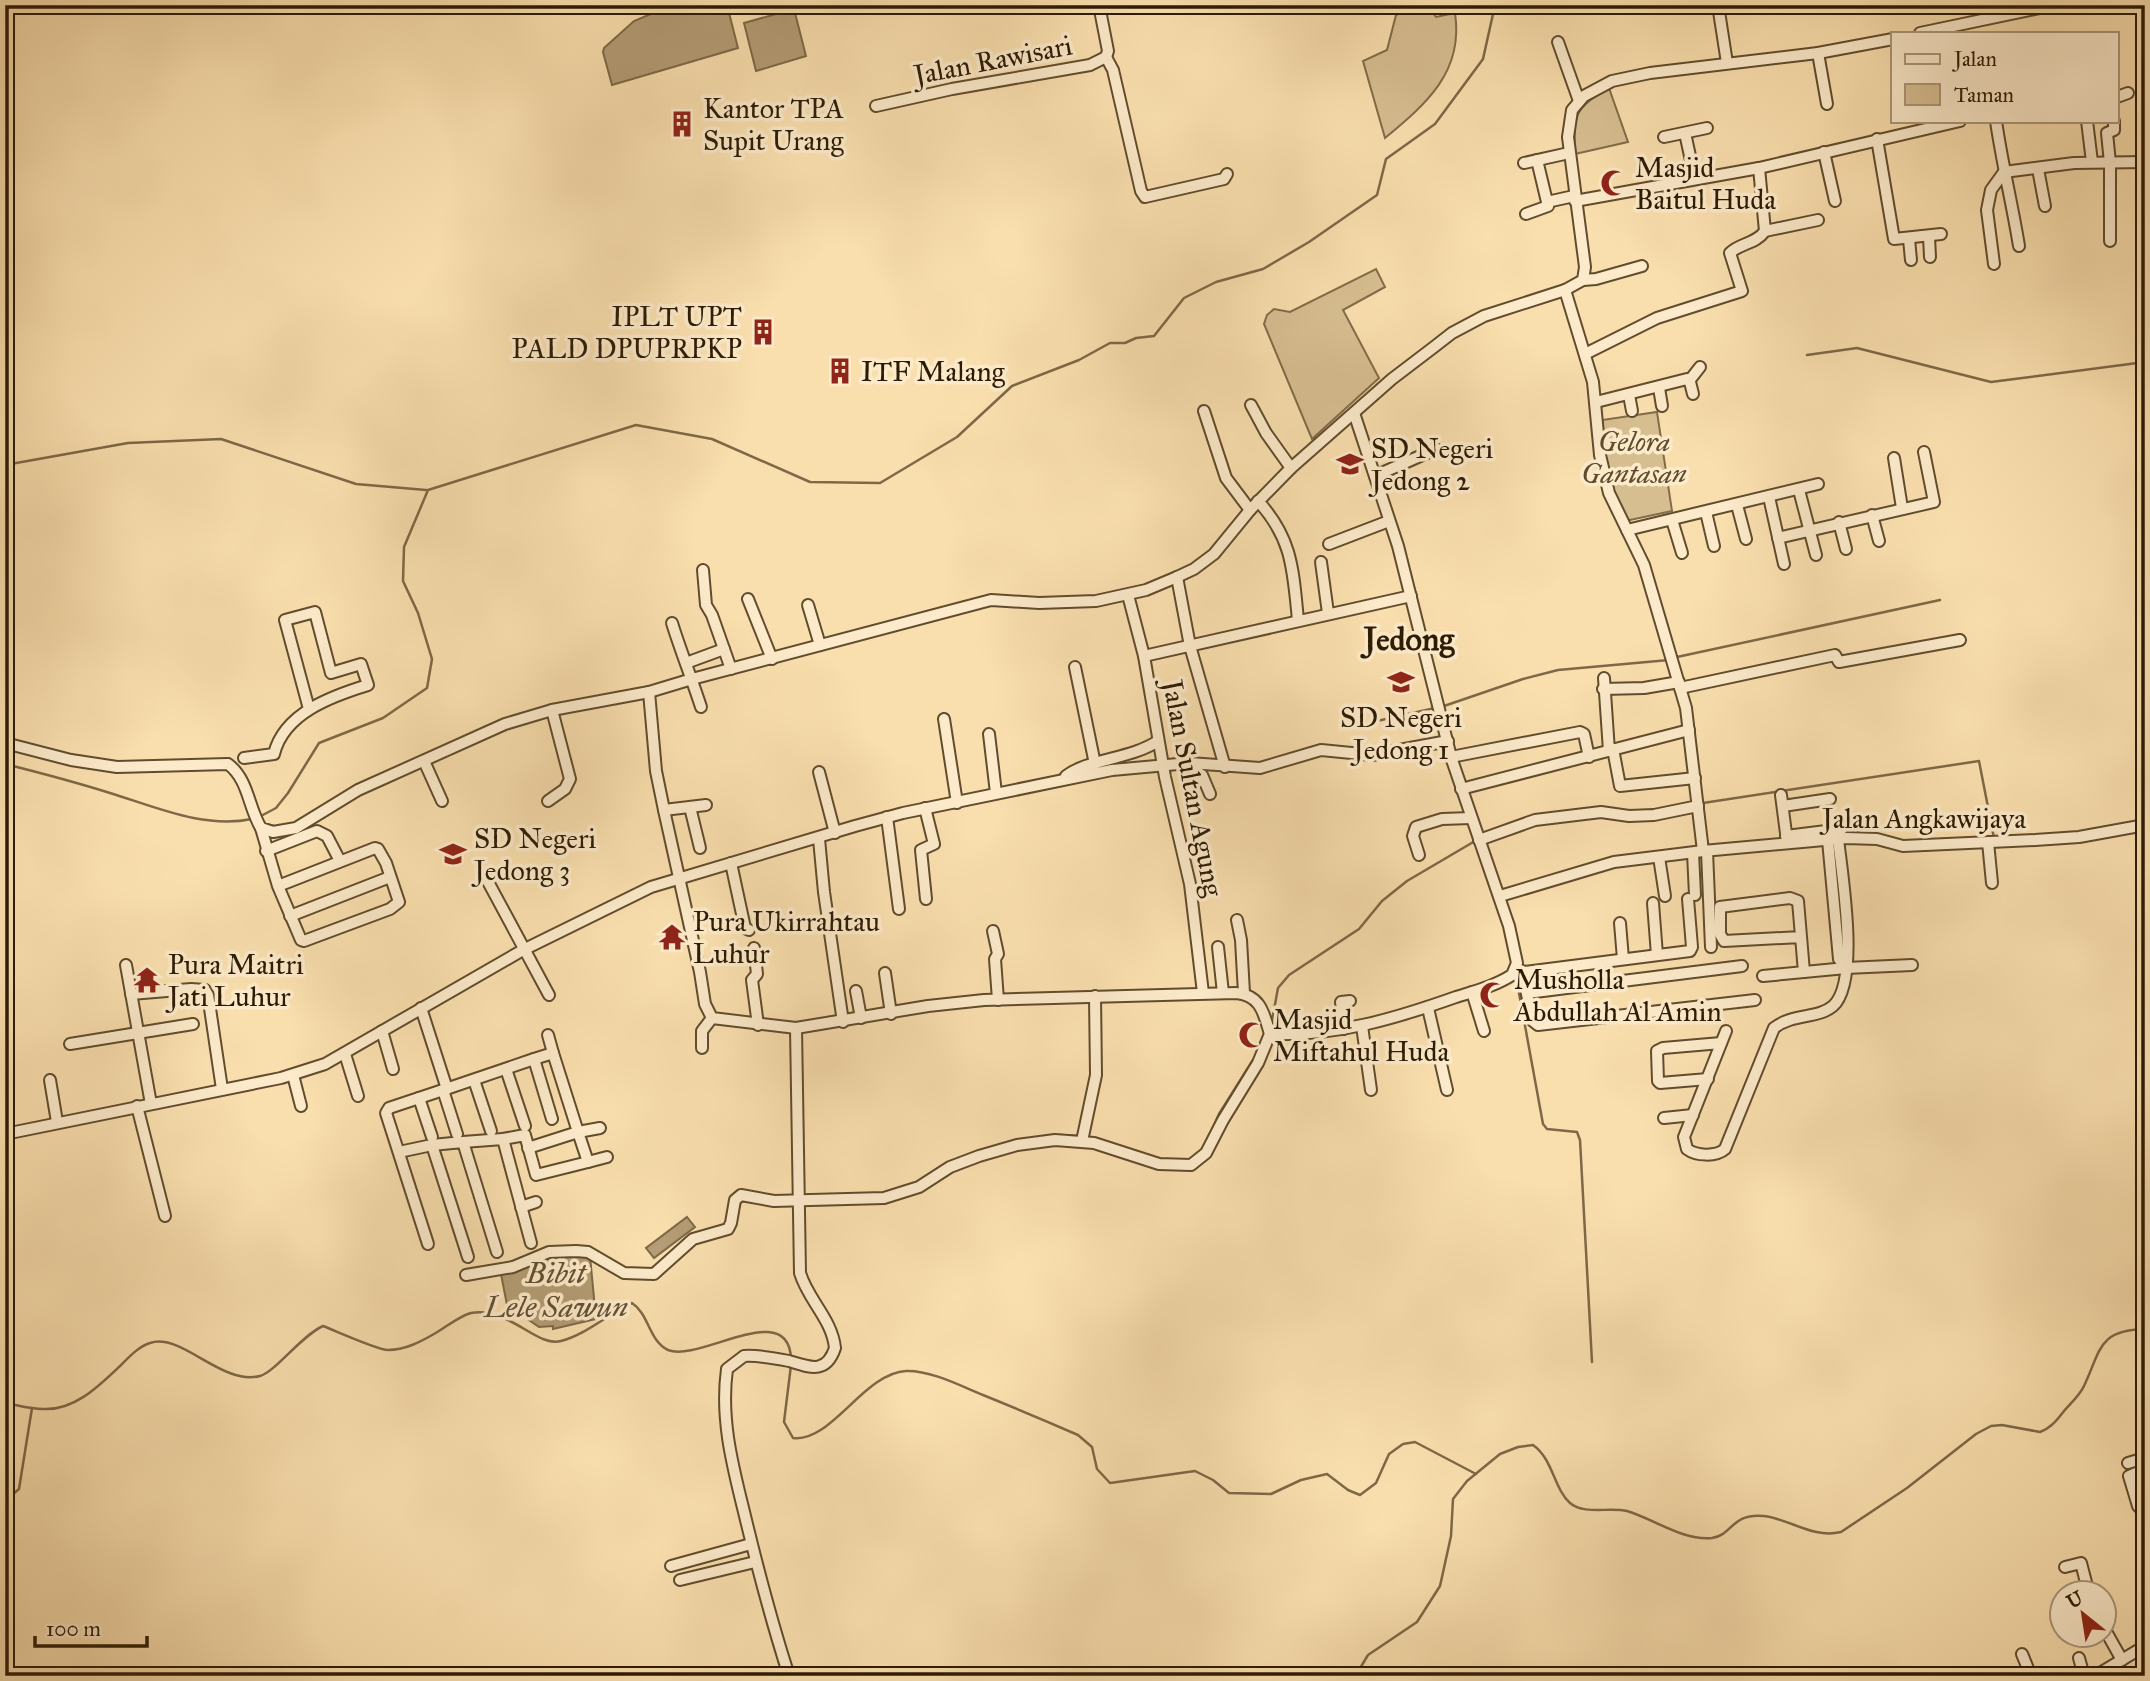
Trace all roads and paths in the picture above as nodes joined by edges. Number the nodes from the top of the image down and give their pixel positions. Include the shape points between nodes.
1 (1099, 5) edge
2 (1718, 5) edge
3 (2054, 5) edge
4 (2016, 10) edge
5 (1979, 28) edge
6 (1932, 32) edge
7 (1891, 39) edge
8 (1558, 42) dead end
9 (1818, 52) junction
10 (1106, 57) junction
11 (1727, 63) junction
12 (2128, 93) dead end
13 (2118, 97) edge
14 (1579, 101) junction
15 (1827, 104) dead end
16 (876, 106) dead end
17 (1955, 122) edge
18 (1996, 122) edge
19 (2087, 122) edge
20 (2114, 122) edge
21 (1706, 128) dead end
22 (1685, 133) junction
23 (1664, 137) dead end
24 (1877, 139) junction
25 (1569, 152) junction
26 (1824, 152) junction
27 (1536, 160) junction
28 (2092, 162) junction
29 (2145, 162) edge
30 (1524, 163) dead end
31 (2110, 163) junction
32 (1759, 168) junction
33 (2038, 169) junction
34 (2004, 172) junction
35 (1227, 174) dead end
36 (1695, 179) junction
37 (1575, 198) junction
38 (1835, 201) dead end
39 (1547, 202) junction
40 (2045, 206) dead end
41 (1526, 214) dead end
42 (1818, 220) dead end
43 (1765, 231) junction
44 (1909, 239) junction
45 (2110, 241) dead end
46 (2019, 246) dead end
47 (1930, 257) dead end
48 (1911, 260) dead end
49 (1994, 264) dead end
50 (1642, 266) dead end
51 (1583, 280) junction
52 (1565, 290) junction
53 (1585, 354) junction
54 (1700, 367) dead end
55 (1689, 381) junction
56 (1659, 388) junction
57 (1693, 394) dead end
58 (1629, 395) junction
59 (1596, 402) junction
60 (1251, 405) dead end
61 (1662, 406) dead end
62 (1204, 411) dead end
63 (1632, 411) dead end
64 (1354, 413) junction
65 (1436, 449) dead end
66 (1924, 452) dead end
67 (1894, 458) dead end
68 (1291, 468) junction
69 (1375, 476) junction
70 (1818, 484) dead end
71 (1799, 490) junction
72 (1769, 498) junction
73 (1258, 501) junction
74 (1737, 505) junction
75 (1902, 508) junction
76 (1688, 509) dead end
77 (1250, 510) junction
78 (1706, 512) junction
79 (1872, 515) junction
80 (1672, 520) junction
81 (1388, 521) junction
82 (1839, 523) junction
83 (1625, 527) junction
84 (1810, 530) junction
85 (1778, 538) junction
86 (1746, 539) dead end
87 (1879, 541) dead end
88 (1329, 544) dead end
89 (1714, 546) dead end
90 (1846, 549) dead end
91 (1682, 553) dead end
92 (1815, 555) dead end
93 (1321, 562) dead end
94 (1784, 564) dead end
95 (703, 570) dead end
96 (1177, 577) junction
97 (1128, 595) junction
98 (1411, 596) junction
99 (748, 599) dead end
100 (808, 605) dead end
101 (1328, 613) junction
102 (1298, 620) junction
103 (672, 623) dead end
104 (1960, 640) dead end
105 (820, 645) junction
106 (1190, 646) junction
107 (724, 649) junction
108 (1144, 656) junction
109 (772, 659) junction
110 (686, 663) junction
111 (1074, 667) dead end
112 (731, 669) junction
113 (331, 673) junction
114 (692, 679) junction
115 (1680, 685) junction
116 (649, 692) junction
117 (337, 694) junction
118 (701, 707) dead end
119 (309, 709) junction
120 (552, 710) junction
121 (944, 719) dead end
122 (1689, 730) junction
123 (989, 734) dead end
124 (1158, 741) junction
125 (1448, 741) junction
126 (5, 743) edge
127 (1611, 750) junction
128 (1451, 757) junction
129 (1590, 757) junction
130 (244, 758) dead end
131 (424, 761) junction
132 (1189, 763) junction
133 (1096, 764) junction
134 (1163, 764) junction
135 (1225, 767) junction
136 (818, 772) dead end
137 (1695, 778) junction
138 (1061, 780) junction
139 (1461, 789) junction
140 (996, 793) junction
141 (1210, 794) dead end
142 (1830, 799) dead end
143 (442, 801) dead end
144 (548, 801) dead end
145 (957, 803) junction
146 (706, 805) dead end
147 (1698, 806) junction
148 (690, 807) junction
149 (925, 808) junction
150 (664, 810) junction
151 (887, 817) junction
152 (1471, 818) junction
153 (258, 821) junction
154 (2145, 825) edge
155 (835, 833) junction
156 (1836, 836) junction
157 (819, 839) junction
158 (1479, 840) junction
159 (1787, 840) junction
160 (1988, 842) junction
161 (700, 848) dead end
162 (266, 851) junction
163 (1701, 852) junction
164 (1419, 855) dead end
165 (1659, 857) junction
166 (340, 862) junction
167 (731, 863) junction
168 (390, 877) junction
169 (486, 878) dead end
170 (678, 880) junction
171 (1992, 883) dead end
172 (278, 886) junction
173 (1500, 896) junction
174 (1665, 896) dead end
175 (926, 899) dead end
176 (1653, 903) dead end
177 (899, 909) dead end
178 (290, 916) junction
179 (1237, 920) dead end
180 (1620, 923) dead end
181 (749, 930) dead end
182 (993, 932) dead end
183 (1801, 937) junction
184 (1218, 947) dead end
185 (1711, 947) dead end
186 (754, 948) dead end
187 (523, 950) junction
188 (1657, 955) junction
189 (1623, 959) junction
190 (126, 965) dead end
191 (1912, 965) dead end
192 (1742, 966) dead end
193 (1846, 968) junction
194 (1516, 971) junction
195 (1804, 972) junction
196 (885, 973) dead end
197 (1763, 976) dead end
198 (856, 991) dead end
199 (1472, 992) junction
200 (1203, 993) junction
201 (1223, 993) junction
202 (1244, 993) junction
203 (1527, 993) junction
204 (131, 994) junction
205 (549, 995) dead end
206 (1095, 996) junction
207 (1343, 998) dead end
208 (998, 1000) junction
209 (1755, 1000) dead end
210 (421, 1008) junction
211 (1428, 1008) junction
212 (891, 1014) junction
213 (712, 1018) junction
214 (861, 1018) junction
215 (843, 1022) junction
216 (193, 1024) dead end
217 (758, 1025) junction
218 (1362, 1026) junction
219 (796, 1028) junction
220 (1344, 1029) junction
221 (382, 1031) junction
222 (1484, 1031) dead end
223 (1726, 1031) dead end
224 (138, 1032) junction
225 (1270, 1034) junction
226 (548, 1035) dead end
227 (1721, 1043) junction
228 (70, 1044) dead end
229 (702, 1048) dead end
230 (552, 1053) junction
231 (345, 1054) junction
232 (534, 1059) junction
233 (393, 1069) dead end
234 (506, 1069) junction
235 (293, 1075) junction
236 (1708, 1079) junction
237 (50, 1080) dead end
238 (474, 1080) junction
239 (222, 1089) junction
240 (445, 1090) junction
241 (1371, 1090) dead end
242 (1447, 1090) dead end
243 (358, 1096) dead end
244 (419, 1098) junction
245 (150, 1104) junction
246 (301, 1105) dead end
247 (137, 1106) junction
248 (1693, 1115) junction
249 (1664, 1118) dead end
250 (552, 1119) dead end
251 (57, 1122) junction
252 (525, 1126) dead end
253 (600, 1128) dead end
254 (491, 1131) dead end
255 (578, 1132) junction
256 (5, 1134) edge
257 (460, 1138) junction
258 (503, 1139) junction
259 (432, 1141) junction
260 (1082, 1141) junction
261 (528, 1148) junction
262 (398, 1152) junction
263 (607, 1157) dead end
264 (588, 1162) junction
265 (798, 1197) junction
266 (536, 1202) dead end
267 (521, 1208) junction
268 (165, 1216) dead end
269 (531, 1242) dead end
270 (428, 1244) dead end
271 (497, 1252) dead end
272 (468, 1256) dead end
273 (466, 1275) dead end
274 (2145, 1458) edge
275 (2128, 1463) dead end
276 (2145, 1469) edge
277 (2145, 1508) edge
278 (751, 1544) junction
279 (755, 1562) junction
280 (671, 1566) dead end
281 (2065, 1567) dead end
282 (680, 1580) dead end
283 (2085, 1580) edge
284 (2145, 1646) edge
285 (2117, 1650) edge
286 (2022, 1654) dead end
287 (2079, 1658) dead end
288 (2122, 1660) junction
289 (789, 1676) edge
290 (2031, 1676) edge
291 (2084, 1676) edge
292 (2095, 1676) edge

1 - 10 street, Jalan Rawisari
2 - 11 street
3 - 4 street
4 - 5 street
5 - 6 street
7 - 9 street
8 - 14 street
9 - 11 street
9 - 15 street
10 - 16 street, Jalan Rawisari via 1090,65
10 - 35 street via 1145,197 1224,179
11 - 14 street via 1623,78
12 - 13 street
14 - 25 street via 1570,117
17 - 24 street
18 - 34 street
19 - 28 street
20 - 31 street via 2114,130 2106,133
21 - 22 street
22 - 23 street
22 - 36 street
24 - 26 street
24 - 44 street via 1892,237
25 - 27 street
25 - 37 street
26 - 32 street
26 - 38 street
27 - 30 street
27 - 39 street
28 - 31 street
28 - 33 street
29 - 31 street
31 - 45 street
32 - 36 street
32 - 43 street
33 - 34 street
33 - 40 street
34 - 46 street
34 - 49 street via 1991,190 1987,211
36 - 37 street
37 - 39 street
37 - 51 street
39 - 41 street via 1548,206
42 - 43 street
43 - 53 street via 1755,241 1731,251 1742,291 1657,318
44 - 47 street via 1935,236
44 - 48 street
50 - 51 street
51 - 52 street
52 - 53 street
52 - 64 street via 1471,322
53 - 59 street
54 - 55 street
55 - 56 street
55 - 57 street
56 - 58 street
56 - 61 street
58 - 59 street
58 - 63 street
59 - 83 street via 1604,472
60 - 68 street
62 - 77 street via 1226,478
64 - 68 street
64 - 69 street
65 - 69 street
66 - 75 street via 1934,502
67 - 75 street
68 - 73 street
69 - 81 street
70 - 71 street
71 - 72 street
71 - 84 street
72 - 74 street
72 - 85 street
73 - 77 street
73 - 102 street via 1286,541
74 - 78 street
74 - 86 street
75 - 79 street
76 - 83 street
77 - 96 street via 1214,554
78 - 80 street
78 - 89 street
79 - 82 street
79 - 87 street
80 - 83 street
80 - 91 street
81 - 88 street
81 - 98 street
82 - 84 street
82 - 90 street
83 - 115 street via 1644,565
84 - 85 street
84 - 92 street
85 - 94 street
93 - 101 street
95 - 107 street via 706,605
96 - 97 street
96 - 106 street
97 - 105 street via 1075,603 990,600
97 - 108 street, Jalan Sultan Agung
98 - 101 street
98 - 125 street
99 - 109 street
100 - 105 street
101 - 102 street
102 - 106 street
103 - 110 street
104 - 115 street via 1839,662 1835,655
105 - 109 street
106 - 108 street
106 - 135 street
107 - 110 street
107 - 112 street
108 - 124 street, Jalan Sultan Agung
109 - 112 street
110 - 114 street
111 - 133 street
112 - 114 street
113 - 117 street
113 - 117 street via 361,664 368,685
113 - 119 street via 315,612 285,620
114 - 116 street
114 - 118 street
115 - 122 street
115 - 127 street via 1604,684
116 - 120 street
116 - 150 street
117 - 119 street
119 - 130 street via 288,728 274,754
120 - 131 street via 479,734
120 - 144 street via 570,779 565,789
121 - 145 street
122 - 127 street
122 - 137 street
123 - 140 street
124 - 133 street
124 - 134 street, Jalan Sultan Agung
125 - 128 street
125 - 135 street via 1372,755 1329,750 1260,768
126 - 153 street via 117,767 228,764 243,783
127 - 129 street
127 - 137 street via 1621,787
128 - 129 street via 1582,732
128 - 139 street
129 - 139 street
131 - 143 street
131 - 153 street via 358,790 296,828 273,832
132 - 134 street
132 - 135 street
132 - 141 street via 1202,775
133 - 138 street
134 - 138 street
134 - 200 street, Jalan Sultan Agung via 1190,884
136 - 155 street
137 - 147 street
138 - 140 street
139 - 152 street
140 - 145 street
142 - 159 street via 1782,801
145 - 149 street
146 - 148 street
147 - 158 street via 1654,815 1601,811 1535,820
147 - 163 street
148 - 150 street
148 - 161 street
149 - 151 street
149 - 175 street via 934,844 921,850
150 - 170 street
151 - 155 street
151 - 177 street
152 - 158 street
152 - 164 street via 1442,819 1416,827 1413,835
153 - 162 street
154 - 160 street, Jalan Angkawijaya via 2080,837
155 - 157 street
156 - 159 street, Jalan Angkawijaya
156 - 159 street
156 - 160 street, Jalan Angkawijaya via 1903,846
156 - 193 street via 1836,869 1849,957
157 - 167 street
157 - 215 street
158 - 173 street
159 - 163 street, Jalan Angkawijaya
160 - 171 street
162 - 166 street via 317,831 327,836
162 - 172 street
163 - 165 street, Jalan Angkawijaya
163 - 185 street
163 - 188 street via 1692,897 1691,950
165 - 173 street, Jalan Angkawijaya via 1614,862
165 - 174 street
166 - 168 street via 378,849
166 - 172 street
167 - 170 street
167 - 181 street
168 - 178 street
168 - 178 street via 400,902 390,909 304,941
169 - 187 street
170 - 187 street via 651,887
170 - 213 street
172 - 178 street
173 - 194 street
176 - 188 street
179 - 202 street
180 - 189 street
182 - 208 street
183 - 183 street via 1799,902 1794,898 1720,908 1720,934 1727,942
183 - 195 street
184 - 201 street
186 - 217 street via 757,974 752,980
187 - 205 street
187 - 210 street
188 - 189 street
189 - 194 street
190 - 204 street
191 - 193 street
192 - 203 street
193 - 195 street
193 - 248 street via 1846,981 1832,1007 1788,1019 1769,1035 1721,1153 1686,1149 1684,1137
194 - 199 street via 1504,981
194 - 203 street
195 - 197 street
196 - 212 street
198 - 214 street
199 - 211 street
199 - 222 street
200 - 201 street
200 - 206 street
201 - 202 street
202 - 225 street via 1259,1003
203 - 209 street via 1533,1021 1541,1026
204 - 224 street
204 - 239 street via 205,990
206 - 208 street
206 - 260 street via 1096,1074
207 - 220 street
208 - 212 street
210 - 221 street
210 - 240 street
211 - 218 street
211 - 242 street
212 - 214 street
213 - 217 street
213 - 229 street via 702,1031
214 - 215 street
215 - 219 street
216 - 224 street
217 - 219 street
218 - 220 street
218 - 241 street
219 - 265 street
220 - 225 street via 1309,1035
221 - 231 street
221 - 233 street
223 - 227 street
224 - 228 street
224 - 245 street
225 - 260 street via 1206,1153 1191,1165 1148,1162
226 - 230 street
227 - 236 street
227 - 236 street via 1657,1051 1660,1083
230 - 232 street
230 - 255 street
231 - 235 street
231 - 243 street
232 - 234 street
232 - 250 street
234 - 238 street
234 - 252 street
235 - 239 street
235 - 246 street
236 - 248 street
237 - 251 street
238 - 240 street
238 - 254 street
239 - 245 street
240 - 244 street
240 - 257 street
244 - 259 street
244 - 262 street via 387,1110
245 - 247 street
247 - 251 street
247 - 268 street
248 - 249 street
251 - 256 street
253 - 255 street
255 - 261 street
255 - 264 street
257 - 258 street
257 - 259 street
257 - 271 street
258 - 261 street via 525,1135
258 - 267 street
259 - 262 street
259 - 272 street
260 - 265 street via 1035,1142 1000,1149 950,1167 895,1196
261 - 264 street via 536,1175
262 - 270 street
263 - 264 street
265 - 273 street via 738,1196 727,1229 693,1240 650,1275 624,1272 588,1252 576,1251 549,1252 513,1267
265 - 278 street via 800,1273 829,1326 835,1348 831,1358 810,1368 754,1355 727,1368 727,1435
266 - 267 street
267 - 269 street
274 - 275 street
276 - 277 street via 2129,1476 2137,1506
278 - 279 street
278 - 280 street
279 - 282 street
279 - 289 street
281 - 283 street via 2081,1563
284 - 288 street
285 - 288 street
286 - 290 street
287 - 291 street
288 - 292 street

